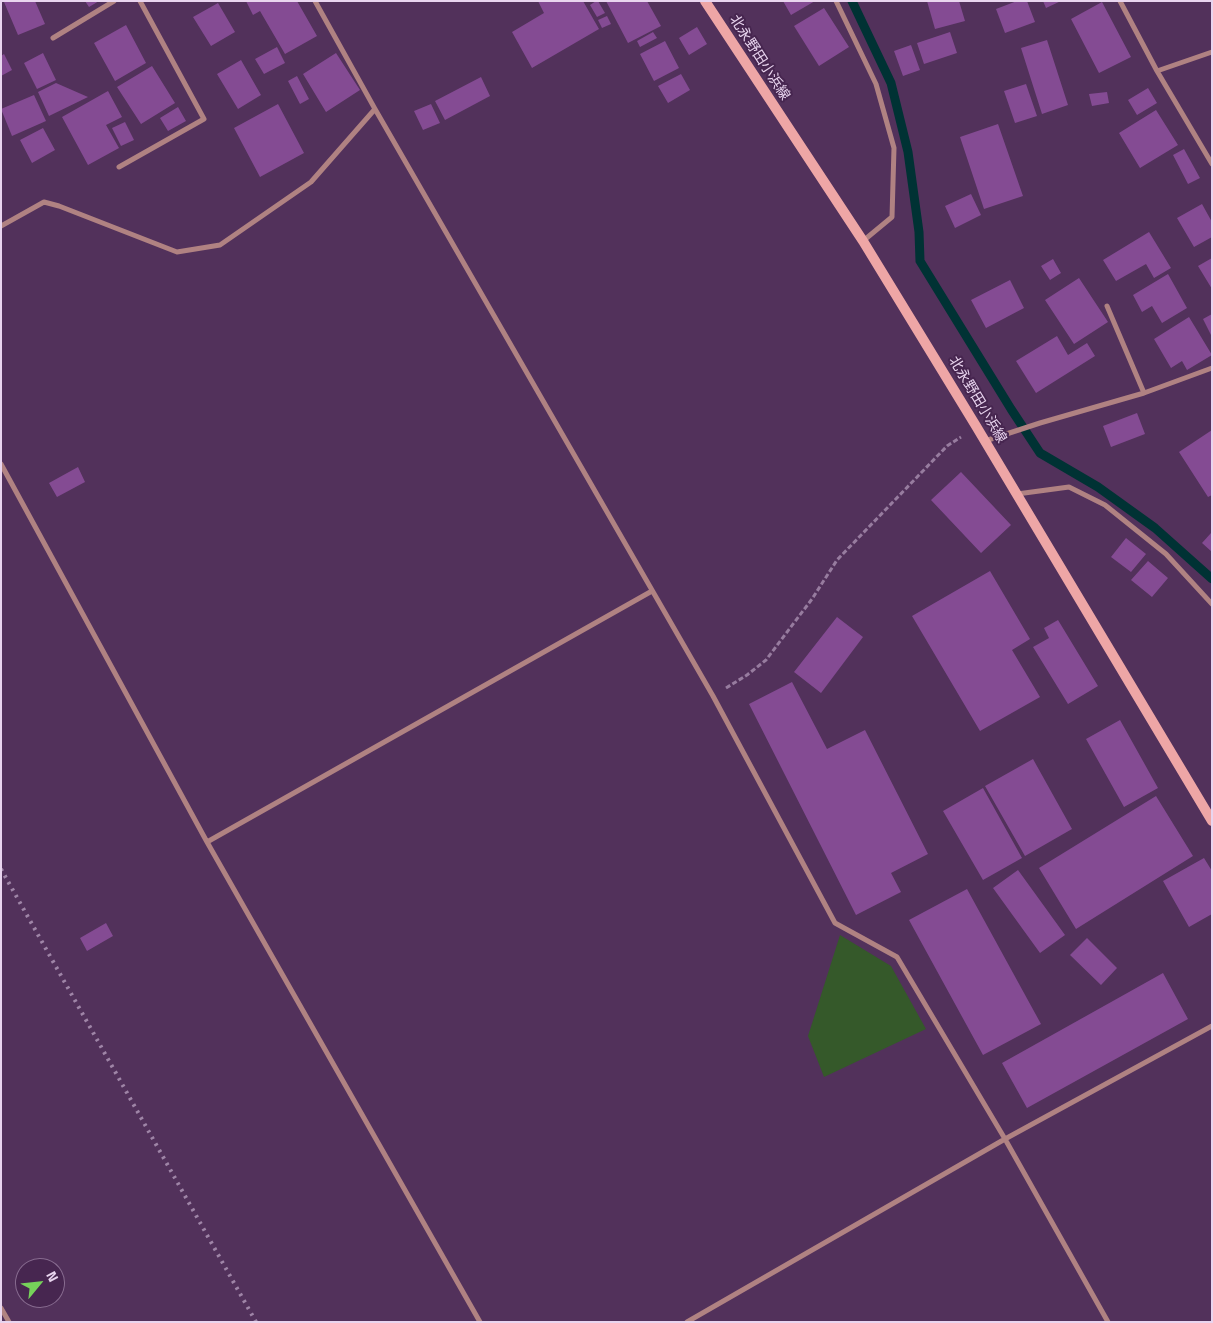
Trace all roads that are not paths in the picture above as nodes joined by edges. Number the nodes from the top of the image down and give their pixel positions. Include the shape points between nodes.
1 (114, 1) edge
2 (140, 1) edge
3 (315, 1) edge
4 (705, 1) edge
5 (836, 1) edge
6 (1120, 1) edge
7 (54, 38) dead end
8 (1212, 52) edge
9 (1156, 70) junction
10 (375, 109) junction
11 (1212, 164) edge
12 (119, 167) dead end
13 (1, 226) edge
14 (863, 241) junction
15 (1107, 306) dead end
16 (1212, 368) edge
17 (1144, 393) junction
18 (985, 440) junction
19 (1, 464) edge
20 (1017, 494) junction
21 (652, 591) junction
22 (1212, 604) edge
23 (1212, 822) edge
24 (207, 842) junction
25 (1212, 1026) edge
26 (1005, 1139) junction
27 (1, 1308) edge
28 (9, 1322) edge
29 (480, 1322) edge
30 (687, 1322) edge
31 (1108, 1322) edge

1 - 7 street
2 - 12 street via 204,119
3 - 10 street
4 - 14 main road, 北永野田小浜線
5 - 14 street via 876,84 894,148 892,217
6 - 9 street
8 - 9 street
9 - 11 street
10 - 13 street via 311,182 220,245 177,252 44,202
10 - 21 street
14 - 18 main road, 北永野田小浜線
15 - 17 street
16 - 17 street
17 - 18 street
18 - 20 main road, 北永野田小浜線
19 - 24 street
20 - 22 street via 1069,487 1105,505 1166,554
20 - 23 main road, 北永野田小浜線
21 - 24 street
21 - 26 street via 713,696 835,923 897,957
24 - 29 street
25 - 26 street
26 - 30 street
26 - 31 street
27 - 28 street

